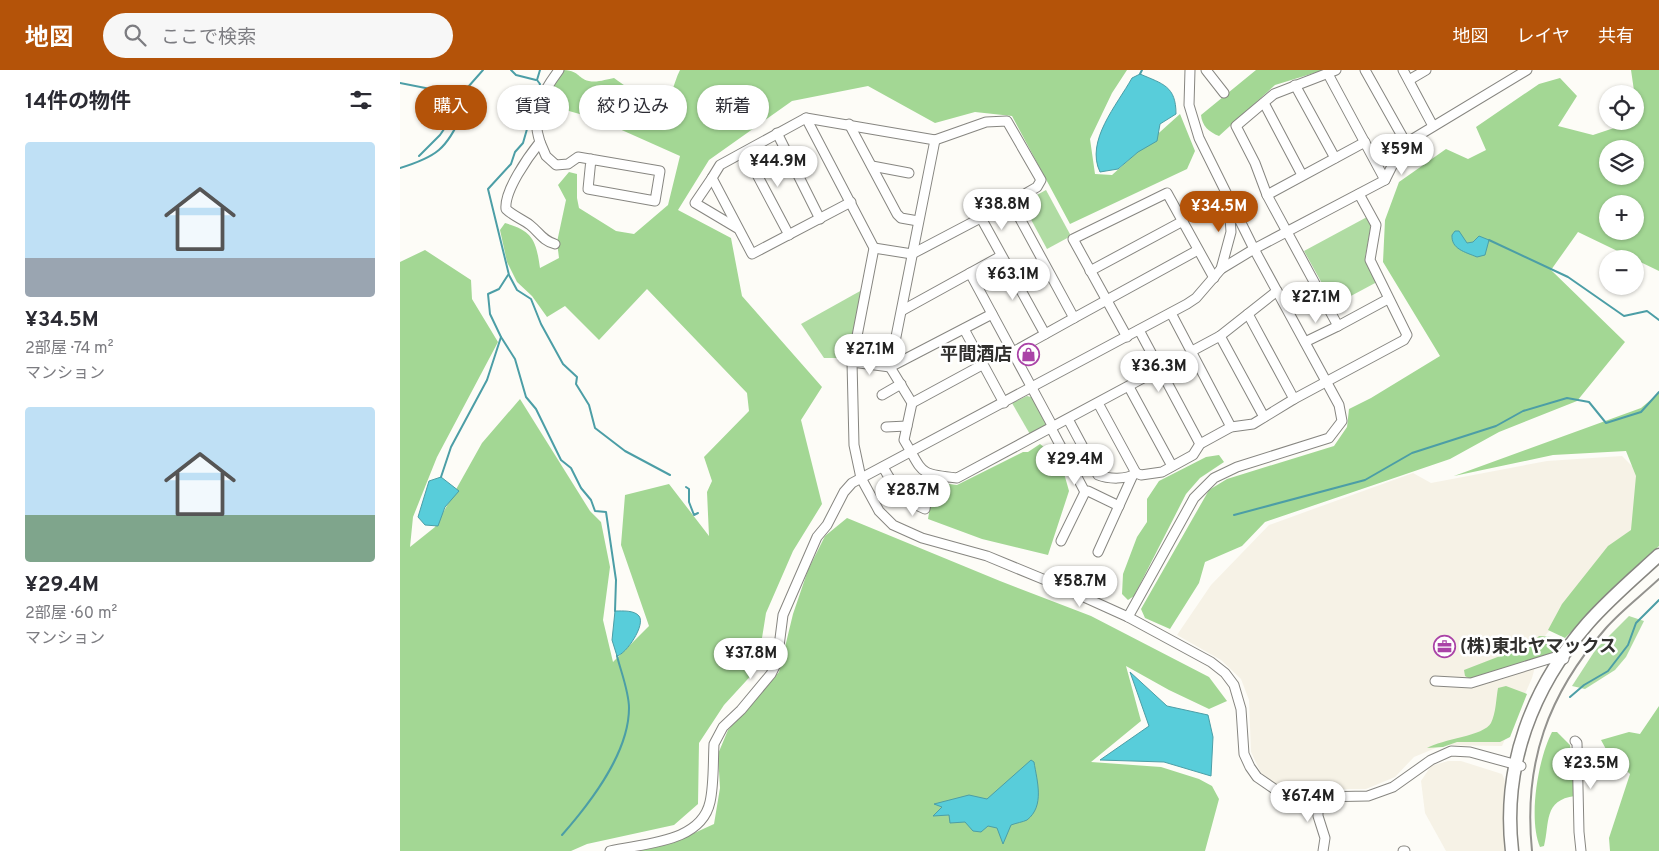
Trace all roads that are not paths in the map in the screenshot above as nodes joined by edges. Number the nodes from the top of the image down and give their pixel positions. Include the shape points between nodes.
1 (559, 70) edge
2 (1190, 70) edge
3 (1206, 70) edge
4 (1365, 70) edge
5 (1403, 70) edge
6 (1426, 70) edge
7 (1524, 71) edge
8 (1332, 72) edge
9 (1409, 80) junction
10 (1295, 86) junction
11 (1224, 93) dead end
12 (1264, 103) junction
13 (806, 118) junction
14 (849, 124) junction
15 (1433, 126) junction
16 (778, 134) junction
17 (935, 140) junction
18 (540, 142) junction
19 (1364, 142) junction
20 (1406, 143) junction
21 (745, 152) junction
22 (1335, 158) junction
23 (591, 159) junction
24 (872, 166) junction
25 (909, 174) dead end
26 (1302, 175) junction
27 (712, 178) junction
28 (1385, 180) junction
29 (1359, 194) junction
30 (1266, 195) junction
31 (1227, 196) junction
32 (851, 202) junction
33 (1012, 202) junction
34 (981, 218) junction
35 (820, 219) junction
36 (918, 222) junction
37 (1182, 222) junction
38 (738, 228) junction
39 (1286, 233) junction
40 (790, 235) junction
41 (555, 244) dead end
42 (874, 248) junction
43 (1254, 249) junction
44 (1198, 250) junction
45 (912, 254) junction
46 (1001, 256) junction
47 (1221, 269) junction
48 (1090, 271) junction
49 (970, 273) junction
50 (1214, 278) junction
51 (1277, 291) junction
52 (1388, 299) junction
53 (1106, 300) junction
54 (903, 310) junction
55 (1171, 313) junction
56 (992, 314) junction
57 (1248, 314) junction
58 (1074, 318) junction
59 (1338, 326) junction
60 (964, 329) junction
61 (1139, 330) junction
62 (1045, 334) junction
63 (1220, 336) junction
64 (1127, 337) junction
65 (1305, 342) junction
66 (1192, 351) junction
67 (1013, 352) junction
68 (852, 362) junction
69 (982, 365) junction
70 (890, 367) junction
71 (1160, 369) junction
72 (1326, 381) junction
73 (901, 384) junction
74 (1032, 387) junction
75 (1129, 387) junction
76 (882, 395) dead end
77 (1294, 399) junction
78 (912, 403) junction
79 (1004, 403) junction
80 (1098, 403) junction
81 (1264, 416) junction
82 (1068, 419) junction
83 (907, 426) junction
84 (1052, 427) junction
85 (1231, 427) junction
86 (886, 428) dead end
87 (1200, 444) junction
88 (912, 452) junction
89 (883, 466) junction
90 (1172, 466) junction
91 (1134, 475) junction
92 (930, 476) junction
93 (861, 478) junction
94 (1085, 492) junction
95 (1119, 506) junction
96 (1061, 541) dead end
97 (1098, 552) dead end
98 (1659, 555) edge
99 (1659, 563) edge
100 (1128, 617) junction
101 (1564, 659) junction
102 (1435, 681) dead end
103 (1575, 741) dead end
104 (1518, 765) junction
105 (1318, 797) junction
106 (610, 851) edge
107 (1323, 851) edge
108 (1512, 851) edge
109 (1519, 851) edge
110 (1581, 851) edge

1 - 18 street via 543,91 538,108 536,131
2 - 31 street via 1191,117
3 - 11 street
4 - 20 street
5 - 9 street
6 - 9 street
7 - 15 street
8 - 10 street
8 - 19 street
9 - 15 street
10 - 12 street via 1282,89
10 - 22 street
12 - 26 street
12 - 30 street via 1236,126 1255,163
13 - 14 street
13 - 16 street
13 - 32 street
14 - 17 street
14 - 24 street
15 - 20 street
16 - 21 street
16 - 35 street
17 - 33 street via 986,122 1007,121 1041,180 1037,188
17 - 36 street
18 - 23 street via 546,156 556,165 568,164 578,157
18 - 41 street via 505,198 506,210
19 - 22 street
19 - 28 street
20 - 28 street
21 - 27 street via 720,165
21 - 40 street
22 - 26 street
23 - 23 street via 660,171 655,201 588,189
24 - 25 street
24 - 36 street via 897,214
26 - 30 street
27 - 38 street
27 - 38 street via 695,204
28 - 29 street
29 - 39 street
29 - 52 street via 1376,225 1370,260
30 - 39 street
31 - 43 street
31 - 47 street via 1231,232
32 - 35 street
32 - 42 street
33 - 34 street
33 - 58 street
34 - 45 street
34 - 46 street
35 - 40 street
36 - 45 street
37 - 44 street
37 - 48 street
37 - 48 street via 1168,192 1073,239
38 - 40 street via 752,254
39 - 43 street
39 - 59 street
42 - 45 street
42 - 68 street
43 - 47 street
43 - 51 street
44 - 50 street
44 - 53 street
45 - 54 street
46 - 49 street
46 - 62 street
47 - 50 street
48 - 53 street
49 - 54 street
49 - 56 street
50 - 55 street via 1196,298
51 - 57 street
51 - 65 street
52 - 59 street
52 - 72 street via 1407,335 1404,340
53 - 58 street
53 - 64 street
54 - 70 street
55 - 61 street
55 - 66 street
56 - 60 street
56 - 67 street
57 - 63 street
57 - 77 street
58 - 62 street
59 - 65 street
60 - 69 street
60 - 70 street
61 - 64 street
61 - 71 street
62 - 67 street
63 - 66 street
63 - 81 street
64 - 74 street
65 - 72 street
66 - 85 street
67 - 74 street
68 - 70 street
68 - 93 street via 855,452
69 - 78 street
69 - 79 street
70 - 73 street
71 - 75 street
71 - 87 street
72 - 77 street
72 - 100 street via 1342,413 1342,421 1334,434 1237,467 1203,486
73 - 76 street
73 - 78 street
74 - 79 street
74 - 84 street
75 - 80 street
75 - 90 street
77 - 81 street
78 - 83 street
79 - 88 street
80 - 82 street
80 - 91 street
81 - 85 street via 1253,424
82 - 84 street
82 - 91 street via 1098,475 1105,478
83 - 86 street
83 - 88 street via 904,440
84 - 92 street via 957,478
84 - 94 street
85 - 87 street
87 - 90 street via 1193,455
88 - 89 street
88 - 92 street via 924,473
89 - 92 street via 902,497 925,508
89 - 93 street
90 - 91 street via 1162,472
91 - 95 street
93 - 100 street via 879,511 906,533 987,556
93 - 106 street via 844,492 827,525 816,537 783,616 777,662 771,674 723,727 714,744 708,812 696,826 682,835
94 - 95 street
94 - 96 street
95 - 97 street
98 - 101 highway via 1588,622
99 - 101 highway via 1591,628
100 - 105 street via 1211,662 1225,673 1234,685 1241,709 1244,754 1257,777 1279,792
101 - 102 street via 1471,683
101 - 104 highway via 1535,703
103 - 110 street
104 - 105 street via 1470,752 1451,751 1431,760 1384,791 1359,796
104 - 108 highway via 1510,820
104 - 109 highway
105 - 107 street via 1318,816 1325,838

